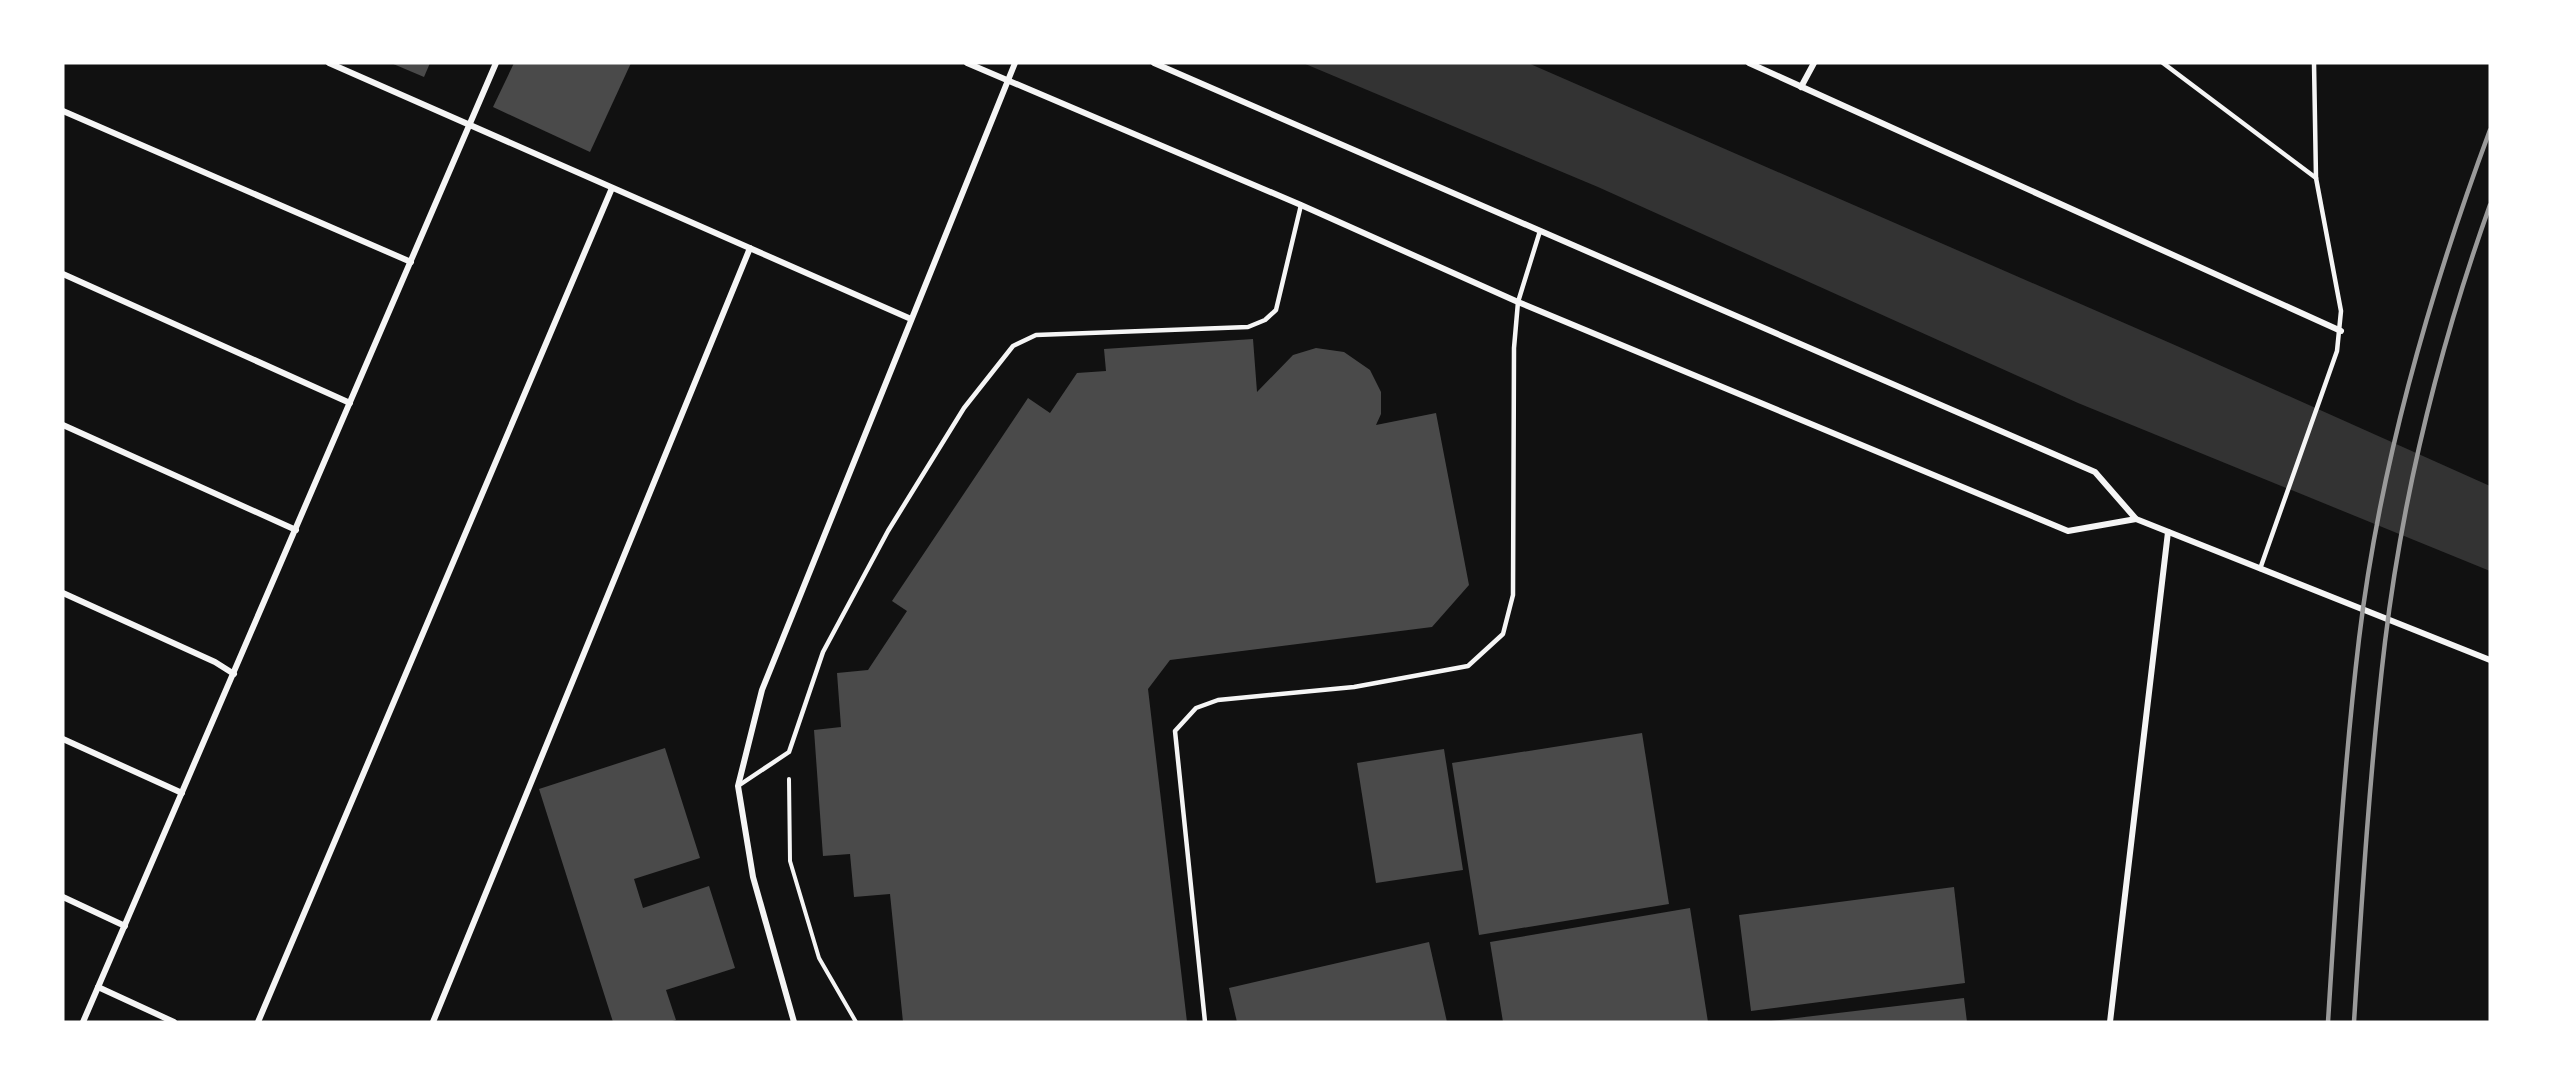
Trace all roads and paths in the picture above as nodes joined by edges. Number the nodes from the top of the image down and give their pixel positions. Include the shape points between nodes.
1 (329, 63) edge
2 (496, 63) edge
3 (967, 63) edge
4 (1015, 63) edge
5 (1154, 63) edge
6 (1749, 63) edge
7 (1814, 63) edge
8 (2163, 63) edge
9 (2314, 63) edge
10 (1008, 80) junction
11 (1801, 87) junction
12 (63, 111) edge
13 (470, 125) junction
14 (2316, 178) junction
15 (612, 188) junction
16 (1301, 205) junction
17 (1540, 231) junction
18 (750, 248) junction
19 (411, 262) junction
20 (63, 274) edge
21 (1518, 302) junction
22 (911, 319) junction
23 (2341, 331) junction
24 (351, 403) junction
25 (63, 425) edge
26 (2136, 519) junction
27 (296, 530) junction
28 (2168, 532) junction
29 (2260, 569) junction
30 (63, 593) edge
31 (2490, 660) edge
32 (234, 674) junction
33 (63, 739) edge
34 (789, 752) junction
35 (738, 786) junction
36 (182, 793) junction
37 (63, 897) edge
38 (125, 926) junction
39 (98, 987) junction
40 (83, 1022) edge
41 (174, 1022) edge
42 (258, 1022) edge
43 (433, 1022) edge
44 (794, 1022) edge
45 (856, 1022) edge
46 (1205, 1022) edge
47 (2110, 1022) edge

1 - 13 street
2 - 13 street
3 - 10 street
4 - 10 street
5 - 17 street
6 - 11 street
7 - 11 street
8 - 14 lane
9 - 14 lane
10 - 16 street
10 - 22 street
11 - 23 street
12 - 19 street
13 - 15 street
13 - 19 street
14 - 23 lane via 2341,311
15 - 18 street
15 - 42 street
16 - 21 street
16 - 34 lane via 1276,310 1265,320 1248,327 1036,335 1013,346 964,408 888,531 823,652
17 - 21 lane
17 - 26 street via 2095,472
18 - 22 street
18 - 43 street
19 - 24 street
20 - 24 street
21 - 26 street via 2068,531
21 - 46 lane via 1514,348 1513,596 1503,634 1468,666 1354,687 1218,700 1196,708 1175,731
22 - 35 street via 762,690
23 - 29 lane
24 - 27 street
25 - 27 street
26 - 28 street
27 - 32 street
28 - 29 street
28 - 47 street
29 - 31 street
30 - 32 street
32 - 36 street
33 - 36 street
34 - 35 lane
34 - 45 path via 790,861 819,958
35 - 44 street via 753,877
36 - 38 street
37 - 38 street
38 - 39 street
39 - 40 street
39 - 41 street

